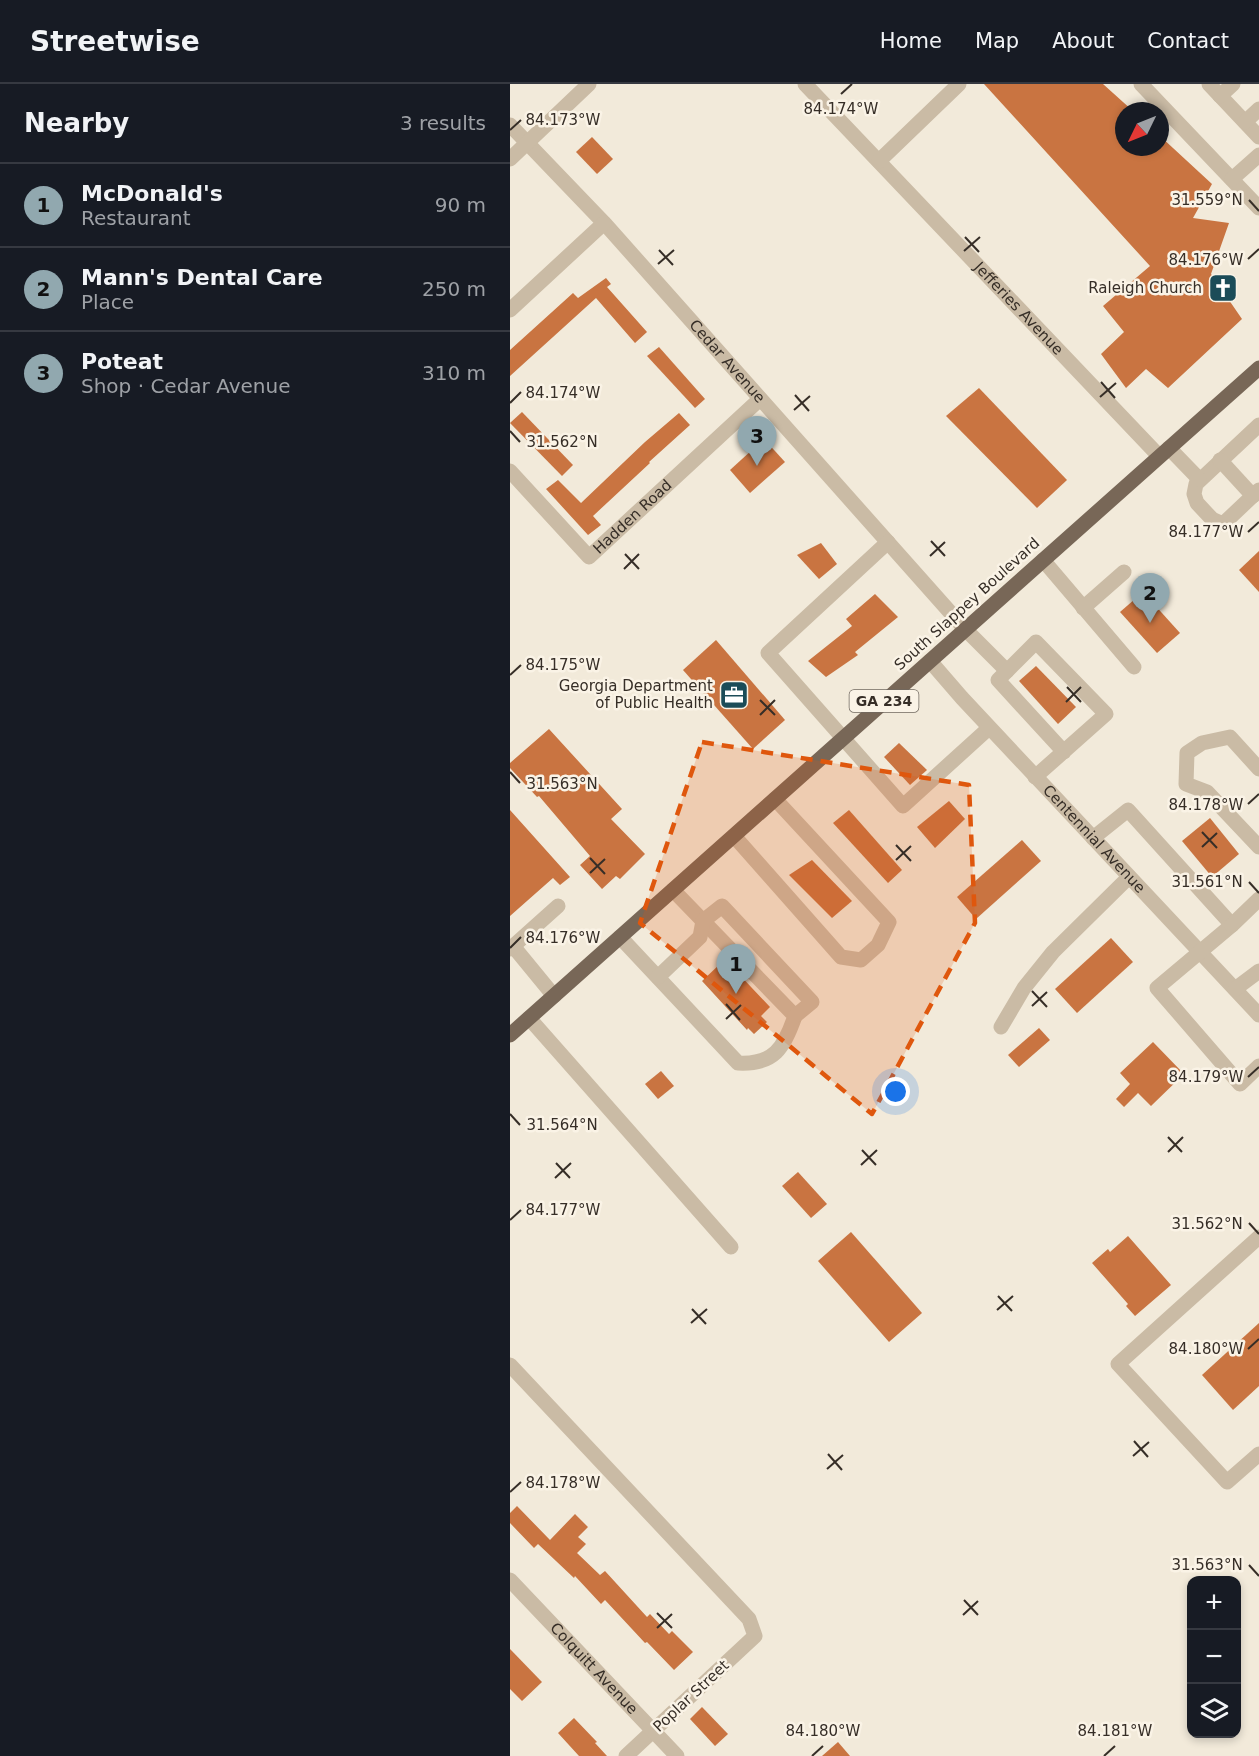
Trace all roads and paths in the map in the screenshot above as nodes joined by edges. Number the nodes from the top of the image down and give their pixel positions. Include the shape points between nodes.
1 (589, 84) edge
2 (805, 84) edge
3 (959, 84) edge
4 (1141, 84) edge
5 (1209, 84) edge
6 (1233, 84) edge
7 (1220, 96) junction
8 (1259, 109) edge
9 (1245, 122) junction
10 (510, 125) edge
11 (1259, 137) edge
12 (526, 143) junction
13 (1259, 155) edge
14 (510, 159) edge
15 (879, 161) junction
16 (1232, 179) junction
17 (1259, 208) edge
18 (604, 223) junction
19 (510, 310) edge
20 (1259, 368) edge
21 (760, 399) junction
22 (1259, 425) edge
23 (1164, 452) junction
24 (1220, 460) junction
25 (510, 471) edge
26 (1199, 479) junction
27 (1256, 493) edge
28 (888, 542) junction
29 (1043, 560) junction
30 (1124, 572) dead end
31 (1083, 608) junction
32 (965, 629) junction
33 (930, 661) junction
34 (1134, 667) dead end
35 (1007, 671) junction
36 (990, 728) junction
37 (843, 738) junction
38 (1064, 752) junction
39 (1259, 769) edge
40 (1035, 777) junction
41 (775, 799) junction
42 (734, 836) junction
43 (1093, 838) junction
44 (1259, 847) edge
45 (1129, 877) junction
46 (673, 890) junction
47 (1259, 899) edge
48 (558, 906) dead end
49 (703, 921) junction
50 (1232, 925) junction
51 (620, 937) junction
52 (512, 947) edge
53 (1200, 952) junction
54 (1259, 971) edge
55 (658, 977) junction
56 (1235, 989) junction
57 (554, 996) junction
58 (1259, 1015) edge
59 (795, 1016) junction
60 (529, 1018) junction
61 (1001, 1027) dead end
62 (510, 1035) edge
63 (1259, 1066) edge
64 (1259, 1237) edge
65 (731, 1247) dead end
66 (510, 1365) edge
67 (1259, 1454) edge
68 (510, 1580) edge
69 (653, 1731) junction
70 (626, 1756) edge
71 (677, 1756) edge

1 - 12 street
2 - 15 street, Jefferies Avenue
3 - 15 street
4 - 16 street
5 - 7 street
6 - 7 street
7 - 9 street
8 - 9 street
9 - 11 street
10 - 12 street, Cedar Avenue
12 - 14 street
12 - 18 street, Cedar Avenue
13 - 16 street
15 - 23 street, Jefferies Avenue
16 - 17 street
18 - 19 street
18 - 21 street, Cedar Avenue
20 - 23 main road, South Slappey Boulevard / GA 234
21 - 25 street, Hadden Road via 589,557
21 - 28 street, Cedar Avenue
22 - 24 street
23 - 26 street, Jefferies Avenue
23 - 29 main road, South Slappey Boulevard / GA 234
24 - 26 street
24 - 27 street
26 - 27 street via 1194,489 1197,503 1212,519 1223,524
28 - 32 street, Cedar Avenue
28 - 37 street via 768,652
29 - 31 street
29 - 32 main road, South Slappey Boulevard / GA 234
30 - 31 street
31 - 34 street
32 - 33 main road, South Slappey Boulevard / GA 234
32 - 35 street, Cedar Avenue
33 - 36 street, Centennial Avenue
33 - 37 main road, South Slappey Boulevard / GA 234
35 - 38 street via 998,680
35 - 38 street via 1036,642 1106,714
36 - 37 street via 903,806
36 - 40 street, Centennial Avenue
37 - 41 main road, South Slappey Boulevard / GA 234
38 - 40 street
39 - 44 street via 1230,738 1202,743 1186,753 1186,784 1207,792
40 - 43 street, Centennial Avenue
41 - 42 main road, South Slappey Boulevard / GA 234
41 - 42 street via 889,922 878,945 861,960 841,957
42 - 46 main road, South Slappey Boulevard / GA 234
43 - 45 street, Centennial Avenue
43 - 50 street via 1128,810
45 - 53 street, Centennial Avenue
45 - 61 street via 1053,952 1024,988
46 - 49 street
46 - 51 main road, South Slappey Boulevard / GA 234
47 - 50 street
48 - 52 street
49 - 55 street via 700,937
49 - 59 street
49 - 59 street via 722,906 812,1002
50 - 53 street
51 - 55 street
51 - 57 main road, South Slappey Boulevard / GA 234
52 - 57 street
53 - 56 street, Centennial Avenue
53 - 63 street via 1157,988 1240,1083
54 - 56 street
55 - 59 street via 738,1063 755,1064 772,1057 789,1035
56 - 58 street, Centennial Avenue
57 - 60 main road, South Slappey Boulevard / GA 234
60 - 62 main road, South Slappey Boulevard / GA 234
60 - 65 street
64 - 67 street via 1118,1364 1227,1482
66 - 69 street, Poplar Street via 749,1619 755,1636
68 - 69 street, Colquitt Avenue
69 - 70 street, Poplar Street
69 - 71 street, Colquitt Avenue

